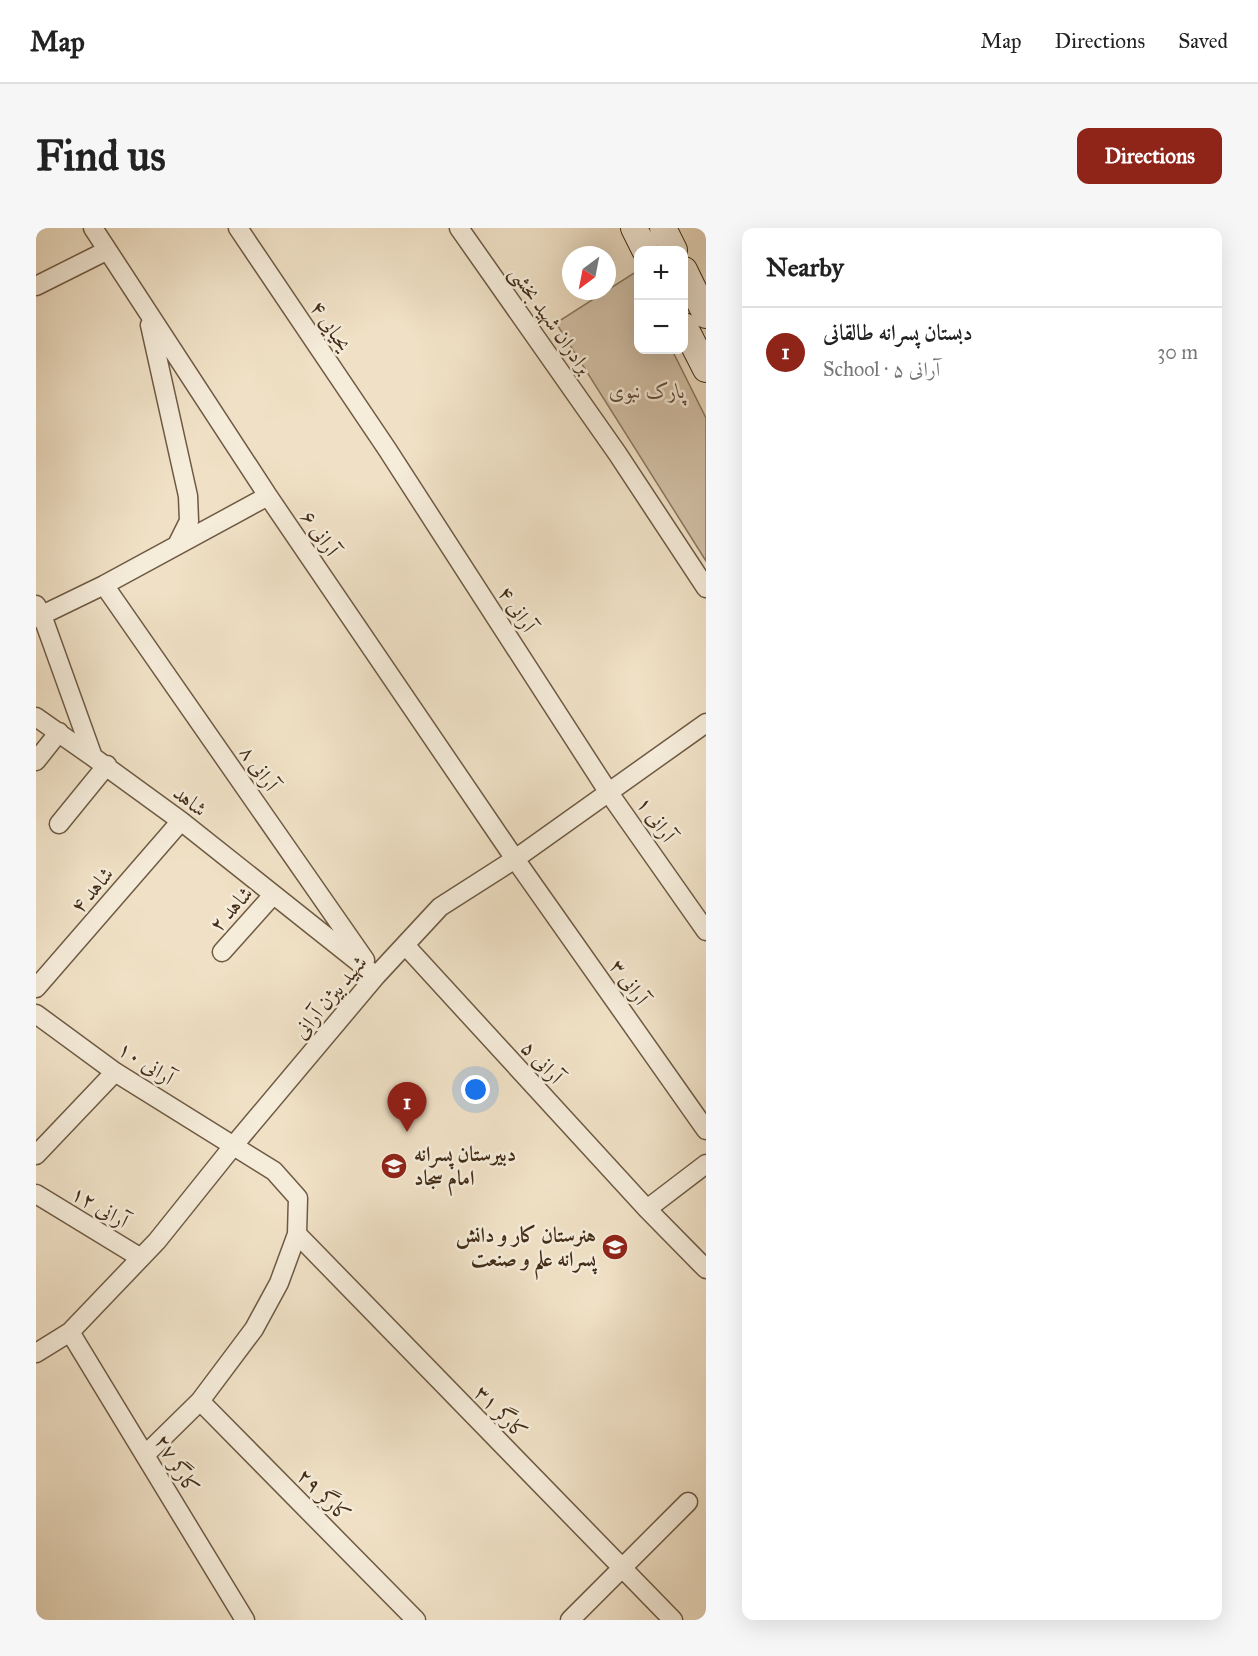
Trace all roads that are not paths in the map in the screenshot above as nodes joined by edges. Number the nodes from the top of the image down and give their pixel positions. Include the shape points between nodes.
1 (93, 228) edge
2 (238, 228) edge
3 (459, 228) edge
4 (634, 228) edge
5 (663, 228) edge
6 (643, 246) edge
7 (672, 246) edge
8 (106, 251) junction
9 (694, 279) edge
10 (36, 286) edge
11 (147, 313) junction
12 (706, 315) edge
13 (688, 334) edge
14 (706, 369) edge
15 (387, 449) joint
16 (268, 496) junction
17 (177, 545) junction
18 (104, 585) junction
19 (706, 588) edge
20 (38, 613) edge
21 (36, 717) edge
22 (706, 723) edge
23 (59, 732) junction
24 (36, 761) edge
25 (100, 761) junction
26 (609, 793) junction
27 (181, 821) junction
28 (59, 824) dead end
29 (515, 859) junction
30 (273, 895) junction
31 (706, 931) edge
32 (405, 945) junction
33 (222, 952) dead end
34 (376, 976) junction
35 (36, 988) edge
36 (36, 1014) edge
37 (116, 1072) junction
38 (706, 1130) edge
39 (234, 1145) junction
40 (36, 1155) edge
41 (706, 1164) edge
42 (36, 1194) edge
43 (647, 1209) junction
44 (297, 1234) junction
45 (141, 1258) junction
46 (706, 1269) edge
47 (70, 1332) junction
48 (36, 1353) edge
49 (200, 1401) junction
50 (145, 1455) junction
51 (688, 1502) dead end
52 (622, 1568) junction
53 (245, 1620) edge
54 (416, 1620) edge
55 (570, 1620) edge
56 (673, 1620) edge

1 - 8 street, آرانی ۶
2 - 15 street, یحیایی ۴
3 - 19 street, برادران شهید بخشی
4 - 6 main road
5 - 7 main road
8 - 10 street
8 - 11 street, آرانی ۶
9 - 12 main road
11 - 16 street, آرانی ۶
11 - 17 street via 188,496 189,521
13 - 14 main road
15 - 26 street, آرانی ۴
16 - 17 street
16 - 29 street, آرانی ۶
17 - 18 street
18 - 20 street
18 - 34 street, آرانی ۸
20 - 25 street
21 - 23 street, شاهد
22 - 26 street, شهید بیژن آرانی
23 - 24 street
23 - 25 street, شاهد
25 - 27 street, شاهد
25 - 28 street
26 - 29 street, شهید بیژن آرانی
26 - 31 street, آرانی ۱
27 - 30 street, شاهد
27 - 35 street, شاهد ۴
29 - 32 street, شهید بیژن آرانی via 440,907
29 - 38 street, آرانی ۳
30 - 33 street, شاهد ۲
30 - 34 street, شاهد
32 - 34 street, شهید بیژن آرانی
32 - 43 street, آرانی ۵
34 - 39 street, شهید بیژن آرانی
36 - 37 street, آرانی ۱۰
37 - 39 street, آرانی ۱۰
37 - 40 street
39 - 44 street, آرانی ۱۰ via 274,1171 298,1198
39 - 45 street, شهید بیژن آرانی
41 - 43 street
42 - 45 street, آرانی ۱۲
43 - 46 street, آرانی ۵
44 - 49 street, آرانی ۱۰ via 279,1283 254,1329
44 - 52 street, کارگر ۳۱
45 - 47 street, شهید بیژن آرانی
47 - 48 street, شهید بیژن آرانی
47 - 50 street, کارگر ۲۷
49 - 50 street, آرانی ۱۰
49 - 54 street, کارگر ۲۹
50 - 53 street, کارگر ۲۷
51 - 52 street
52 - 55 street
52 - 56 street, کارگر ۳۱

